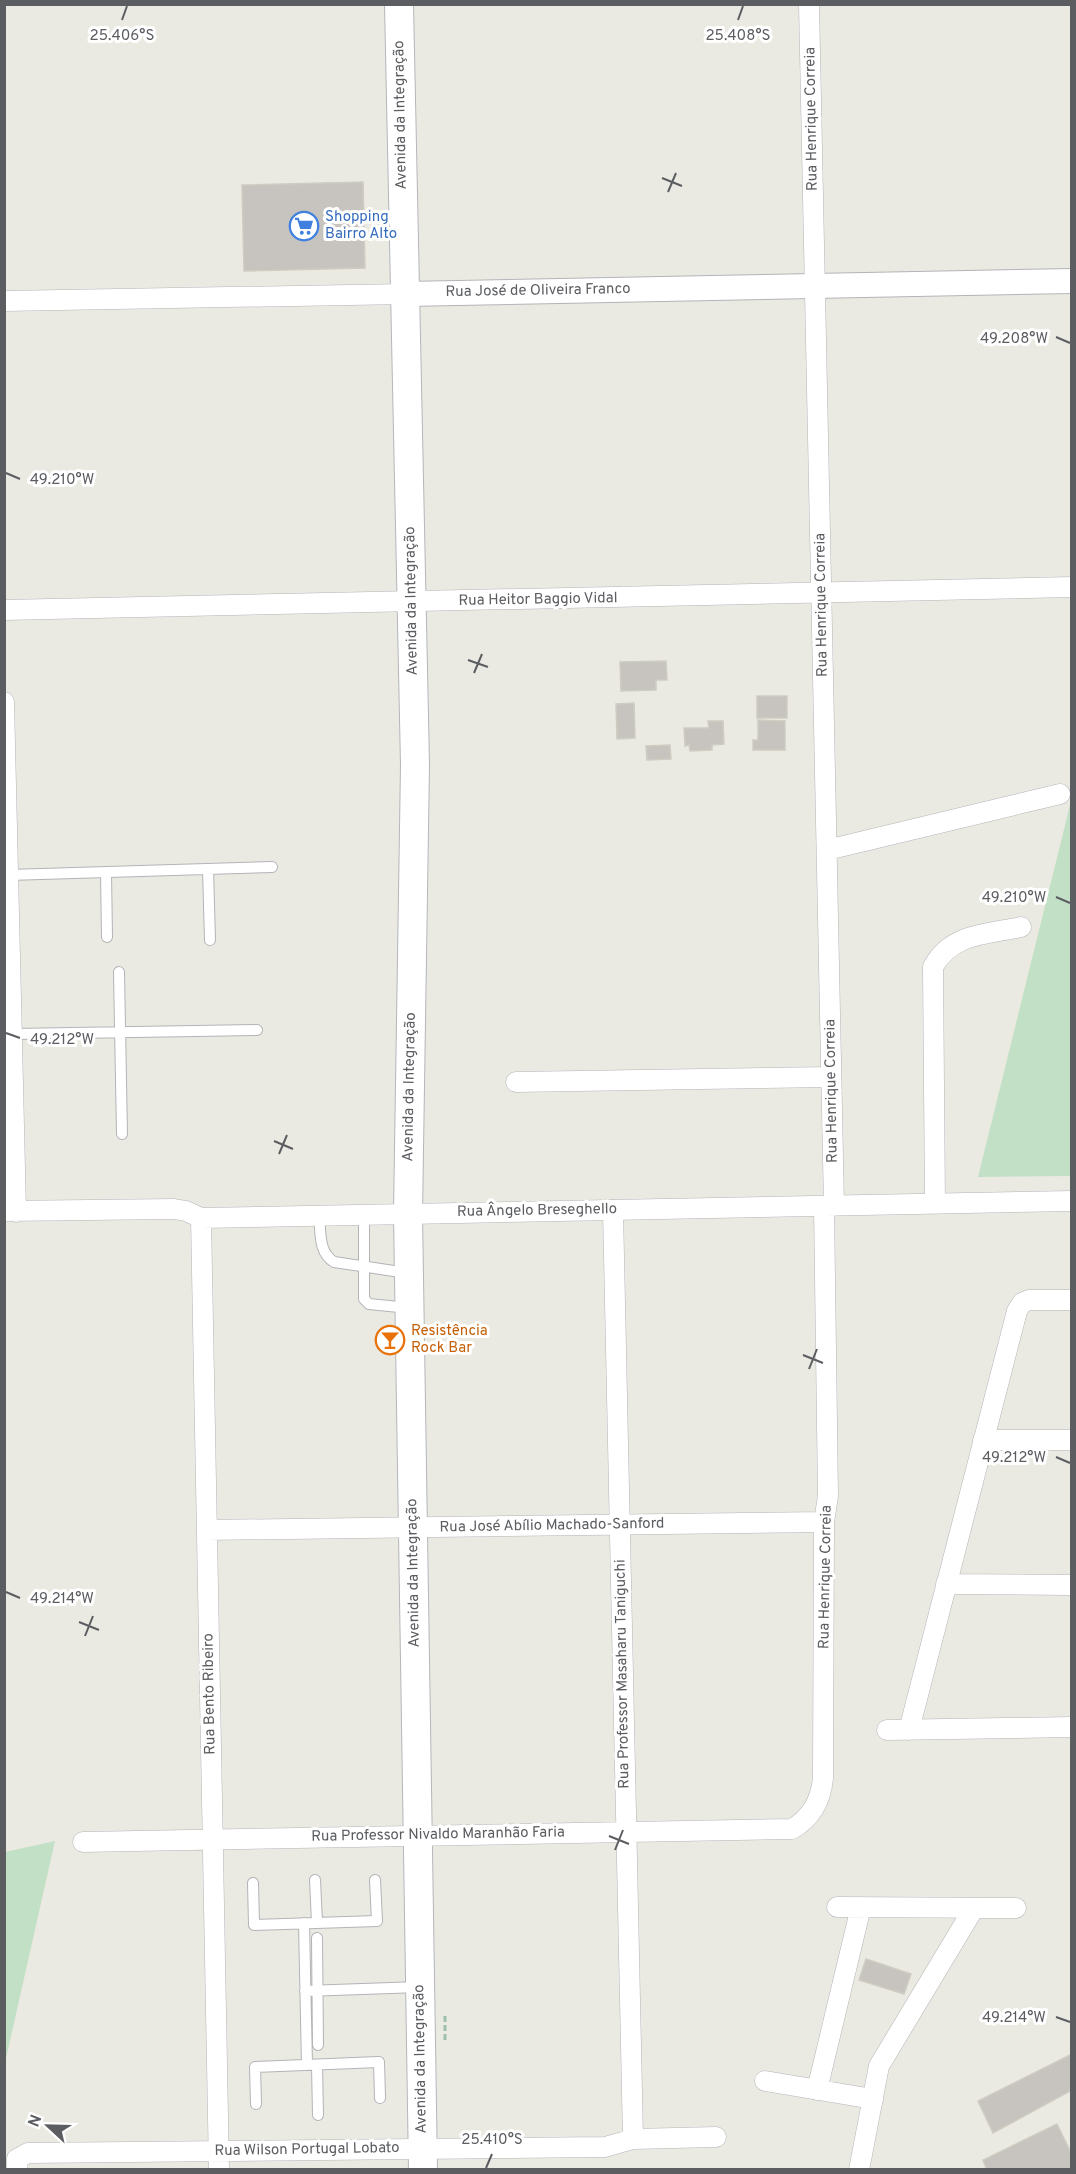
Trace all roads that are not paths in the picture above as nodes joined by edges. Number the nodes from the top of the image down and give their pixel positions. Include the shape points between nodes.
1 (399, 4) edge
2 (809, 4) edge
3 (1071, 281) edge
4 (815, 286) junction
5 (405, 294) junction
6 (4, 301) edge
7 (1071, 587) edge
8 (821, 592) junction
9 (412, 603) junction
10 (4, 610) edge
11 (4, 702) edge
12 (1060, 794) dead end
13 (827, 850) junction
14 (272, 867) dead end
15 (208, 869) junction
16 (106, 872) junction
17 (9, 875) junction
18 (1021, 927) dead end
19 (108, 937) dead end
20 (210, 940) dead end
21 (119, 972) dead end
22 (256, 1030) dead end
23 (119, 1033) junction
24 (12, 1034) junction
25 (831, 1077) junction
26 (516, 1082) dead end
27 (122, 1134) dead end
28 (1071, 1201) edge
29 (935, 1204) junction
30 (829, 1206) junction
31 (613, 1210) junction
32 (10, 1212) edge
33 (364, 1214) junction
34 (408, 1214) junction
35 (319, 1215) junction
36 (201, 1218) junction
37 (363, 1265) junction
38 (409, 1273) junction
39 (1071, 1300) edge
40 (409, 1308) junction
41 (983, 1440) junction
42 (1071, 1440) edge
43 (824, 1522) junction
44 (620, 1525) junction
45 (413, 1528) junction
46 (207, 1530) junction
47 (946, 1584) junction
48 (1071, 1585) edge
49 (1071, 1727) edge
50 (887, 1730) dead end
51 (909, 1730) junction
52 (792, 1829) joint
53 (626, 1832) junction
54 (418, 1836) junction
55 (213, 1839) junction
56 (83, 1842) dead end
57 (315, 1880) dead end
58 (375, 1880) dead end
59 (253, 1883) dead end
60 (837, 1907) dead end
61 (861, 1907) junction
62 (974, 1908) junction
63 (1016, 1908) dead end
64 (304, 1923) junction
65 (317, 1923) junction
66 (317, 1938) dead end
67 (420, 1987) junction
68 (305, 1991) junction
69 (318, 1991) junction
70 (318, 2045) dead end
71 (312, 2065) junction
72 (765, 2081) dead end
73 (817, 2090) junction
74 (380, 2098) dead end
75 (873, 2099) junction
76 (256, 2104) dead end
77 (318, 2115) dead end
78 (716, 2137) dead end
79 (633, 2139) junction
80 (423, 2159) edge
81 (219, 2160) edge
82 (17, 2169) edge
83 (859, 2169) edge

1 - 5 main road, Avenida da Integração
2 - 4 street, Rua Henrique Correia
3 - 4 street, Rua José de Oliveira Franco
4 - 5 street, Rua José de Oliveira Franco
4 - 8 street, Rua Henrique Correia
5 - 6 street, Rua José de Oliveira Franco
5 - 9 main road, Avenida da Integração
7 - 8 street, Rua Heitor Baggio Vidal
8 - 9 street, Rua Heitor Baggio Vidal
8 - 13 street, Rua Henrique Correia
9 - 10 street, Rua Heitor Baggio Vidal
9 - 34 main road, Avenida da Integração via 415,828
11 - 17 street
12 - 13 street
13 - 25 street, Rua Henrique Correia
14 - 15 lane
15 - 16 lane
15 - 20 lane
16 - 17 lane
16 - 19 lane
17 - 24 street
18 - 29 street via 957,941 933,966
21 - 23 lane
22 - 23 lane
23 - 24 lane
23 - 27 lane
24 - 32 street
25 - 26 street
25 - 30 street, Rua Henrique Correia
28 - 29 street, Rua Ângelo Breseghello
29 - 30 street, Rua Ângelo Breseghello
30 - 31 street, Rua Ângelo Breseghello
30 - 43 street, Rua Henrique Correia via 828,1496
31 - 34 street, Rua Ângelo Breseghello
31 - 44 street, Rua Professor Masaharu Taniguchi
32 - 36 street, Rua Ângelo Breseghello via 174,1209
33 - 34 street, Rua Ângelo Breseghello
33 - 35 street, Rua Ângelo Breseghello
33 - 37 lane
34 - 38 main road, Avenida da Integração
35 - 36 street, Rua Ângelo Breseghello
35 - 37 lane via 322,1247 328,1258
36 - 46 street, Rua Bento Ribeiro
37 - 38 lane
37 - 40 lane via 366,1302
38 - 40 main road, Avenida da Integração
39 - 41 street via 1022,1303
40 - 45 main road, Avenida da Integração
41 - 42 street
41 - 47 street
43 - 44 street, Rua José Abílio Machado-Sanford
43 - 52 street, Rua Henrique Correia via 822,1790 806,1819
44 - 45 street, Rua José Abílio Machado-Sanford
44 - 53 street, Rua Professor Masaharu Taniguchi
45 - 46 street, Rua José Abílio Machado-Sanford
45 - 54 main road, Avenida da Integração
46 - 55 street, Rua Bento Ribeiro
47 - 48 street
47 - 51 street
49 - 51 street
50 - 51 street
52 - 53 street, Rua Professor Nivaldo Maranhão Faria
53 - 54 street, Rua Professor Nivaldo Maranhão Faria
53 - 79 street, Rua Professor Masaharu Taniguchi
54 - 55 street, Rua Professor Nivaldo Maranhão Faria
54 - 67 main road, Avenida da Integração
55 - 56 street, Rua Professor Nivaldo Maranhão Faria
55 - 81 street, Rua Bento Ribeiro
57 - 65 lane
58 - 65 lane via 377,1921
59 - 64 lane via 254,1925
60 - 61 street
61 - 62 street
61 - 73 street
62 - 63 street
62 - 75 street via 879,2066
64 - 65 lane
64 - 68 lane
66 - 69 lane
67 - 69 lane
67 - 80 main road, Avenida da Integração
68 - 69 lane
68 - 71 lane
69 - 70 lane
71 - 74 lane via 379,2062
71 - 76 lane via 255,2067
71 - 77 lane
72 - 73 street
73 - 75 street
75 - 83 street
78 - 79 street, Rua Wilson Portugal Lobato
79 - 80 street, Rua Wilson Portugal Lobato via 605,2147
80 - 81 street, Rua Wilson Portugal Lobato
81 - 82 street, Rua Wilson Portugal Lobato via 28,2153 17,2158

